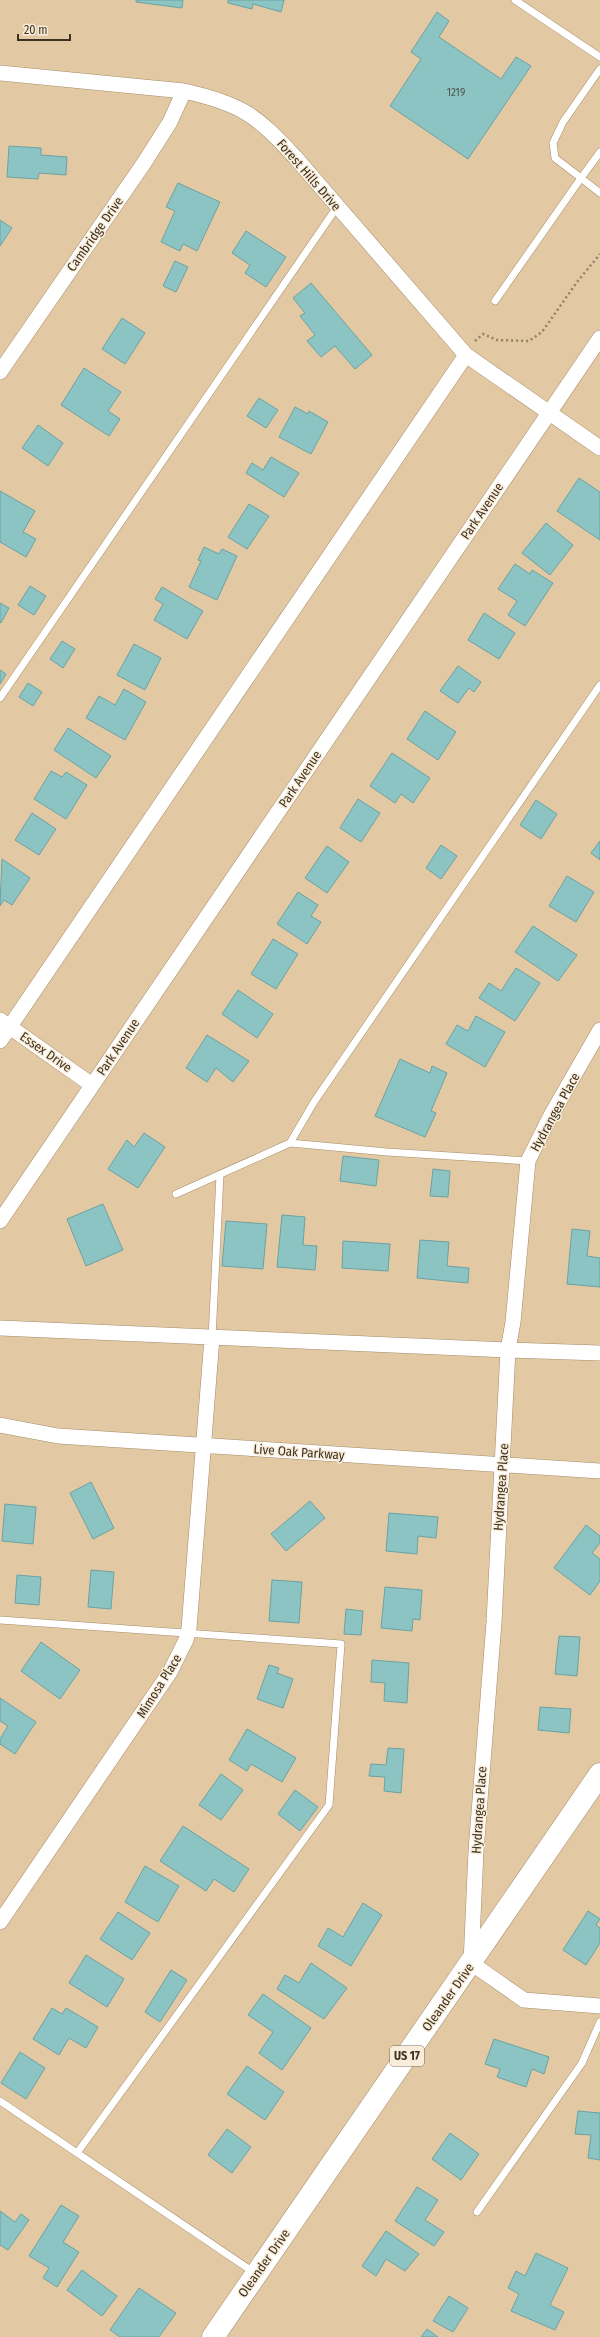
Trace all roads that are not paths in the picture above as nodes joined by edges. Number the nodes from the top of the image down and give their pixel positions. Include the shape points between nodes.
1 (515, 0) edge
2 (600, 57) edge
3 (600, 69) edge
4 (0, 73) edge
5 (184, 91) junction
6 (600, 152) edge
7 (581, 178) junction
8 (600, 193) edge
9 (337, 207) junction
10 (495, 301) dead end
11 (600, 338) edge
12 (466, 354) junction
13 (0, 372) edge
14 (549, 413) junction
15 (600, 448) edge
16 (600, 685) edge
17 (0, 698) edge
18 (5, 1024) edge
19 (600, 1030) edge
20 (0, 1041) edge
21 (92, 1085) junction
22 (290, 1143) junction
23 (528, 1161) junction
24 (220, 1175) junction
25 (176, 1194) dead end
26 (0, 1221) edge
27 (0, 1328) edge
28 (212, 1338) junction
29 (508, 1350) junction
30 (600, 1353) edge
31 (0, 1425) edge
32 (204, 1446) junction
33 (503, 1465) junction
34 (600, 1471) edge
35 (0, 1620) edge
36 (188, 1632) junction
37 (600, 1774) edge
38 (0, 1922) edge
39 (471, 1963) junction
40 (600, 2006) edge
41 (600, 2022) edge
42 (0, 2101) edge
43 (77, 2153) junction
44 (477, 2212) dead end
45 (257, 2274) junction
46 (214, 2337) edge

1 - 2 lane
3 - 7 lane via 563,122 553,143 555,158
4 - 5 street, Forest Hills Drive
5 - 9 street, Forest Hills Drive via 214,98 259,121 295,157
5 - 13 street, Cambridge Drive via 170,122 144,163
6 - 7 lane
7 - 8 lane
7 - 10 lane
9 - 12 street, Forest Hills Drive
9 - 17 lane
11 - 14 street, Park Avenue
12 - 14 street, Forest Hills Drive
12 - 18 street
14 - 15 street, Forest Hills Drive
14 - 21 street, Park Avenue
16 - 22 lane via 318,1095
18 - 20 street
18 - 21 street, Essex Drive
19 - 23 street, Hydrangea Place
21 - 26 street, Park Avenue
22 - 23 lane
22 - 24 lane
23 - 29 street, Hydrangea Place via 513,1322
24 - 25 lane
24 - 28 lane
27 - 28 street
28 - 29 street
28 - 32 street, Mimosa Place
29 - 30 street
29 - 33 street, Hydrangea Place
31 - 32 street, Live Oak Parkway via 58,1436
32 - 33 street, Live Oak Parkway
32 - 36 street, Mimosa Place
33 - 34 street, Live Oak Parkway
33 - 39 street, Hydrangea Place via 476,1851
35 - 36 lane
36 - 38 street, Mimosa Place via 179,1657 170,1672
36 - 43 lane via 341,1644 329,1805
37 - 39 main road, Oleander Drive / US 17
39 - 40 street via 524,2000
39 - 45 main road, Oleander Drive / US 17
41 - 44 lane via 582,2063
42 - 43 lane
43 - 45 lane
45 - 46 main road, Oleander Drive / US 17

